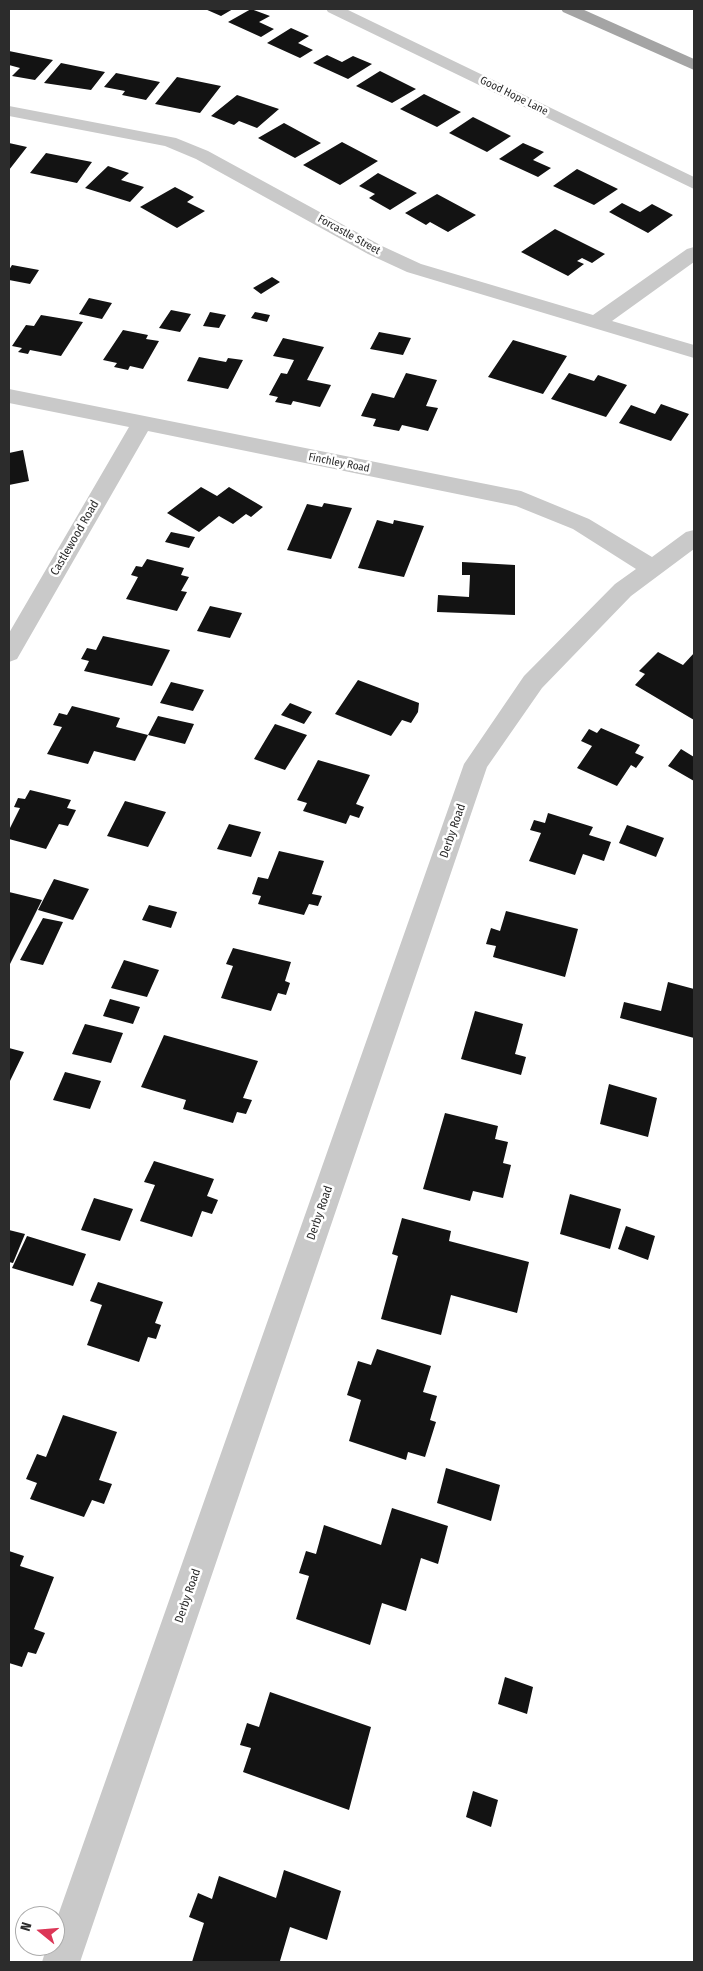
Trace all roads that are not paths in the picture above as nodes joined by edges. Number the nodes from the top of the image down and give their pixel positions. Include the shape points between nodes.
1 (334, 9) edge
2 (569, 9) edge
3 (694, 65) edge
4 (9, 111) edge
5 (694, 184) edge
6 (694, 253) edge
7 (597, 322) junction
8 (694, 352) edge
9 (9, 396) edge
10 (141, 424) junction
11 (694, 538) edge
12 (653, 570) junction
13 (9, 653) edge
14 (61, 1962) edge

1 - 5 street, Good Hope Lane
2 - 3 main road
4 - 7 street, Forcastle Street via 170,142 202,155 414,268
6 - 7 street
7 - 8 street, Forcastle Street
9 - 10 street, Finchley Road
10 - 12 street, Finchley Road via 521,499 581,524
10 - 13 street, Castlewood Road
11 - 12 street, Derby Road
12 - 14 street, Derby Road via 623,590 533,682 476,764

